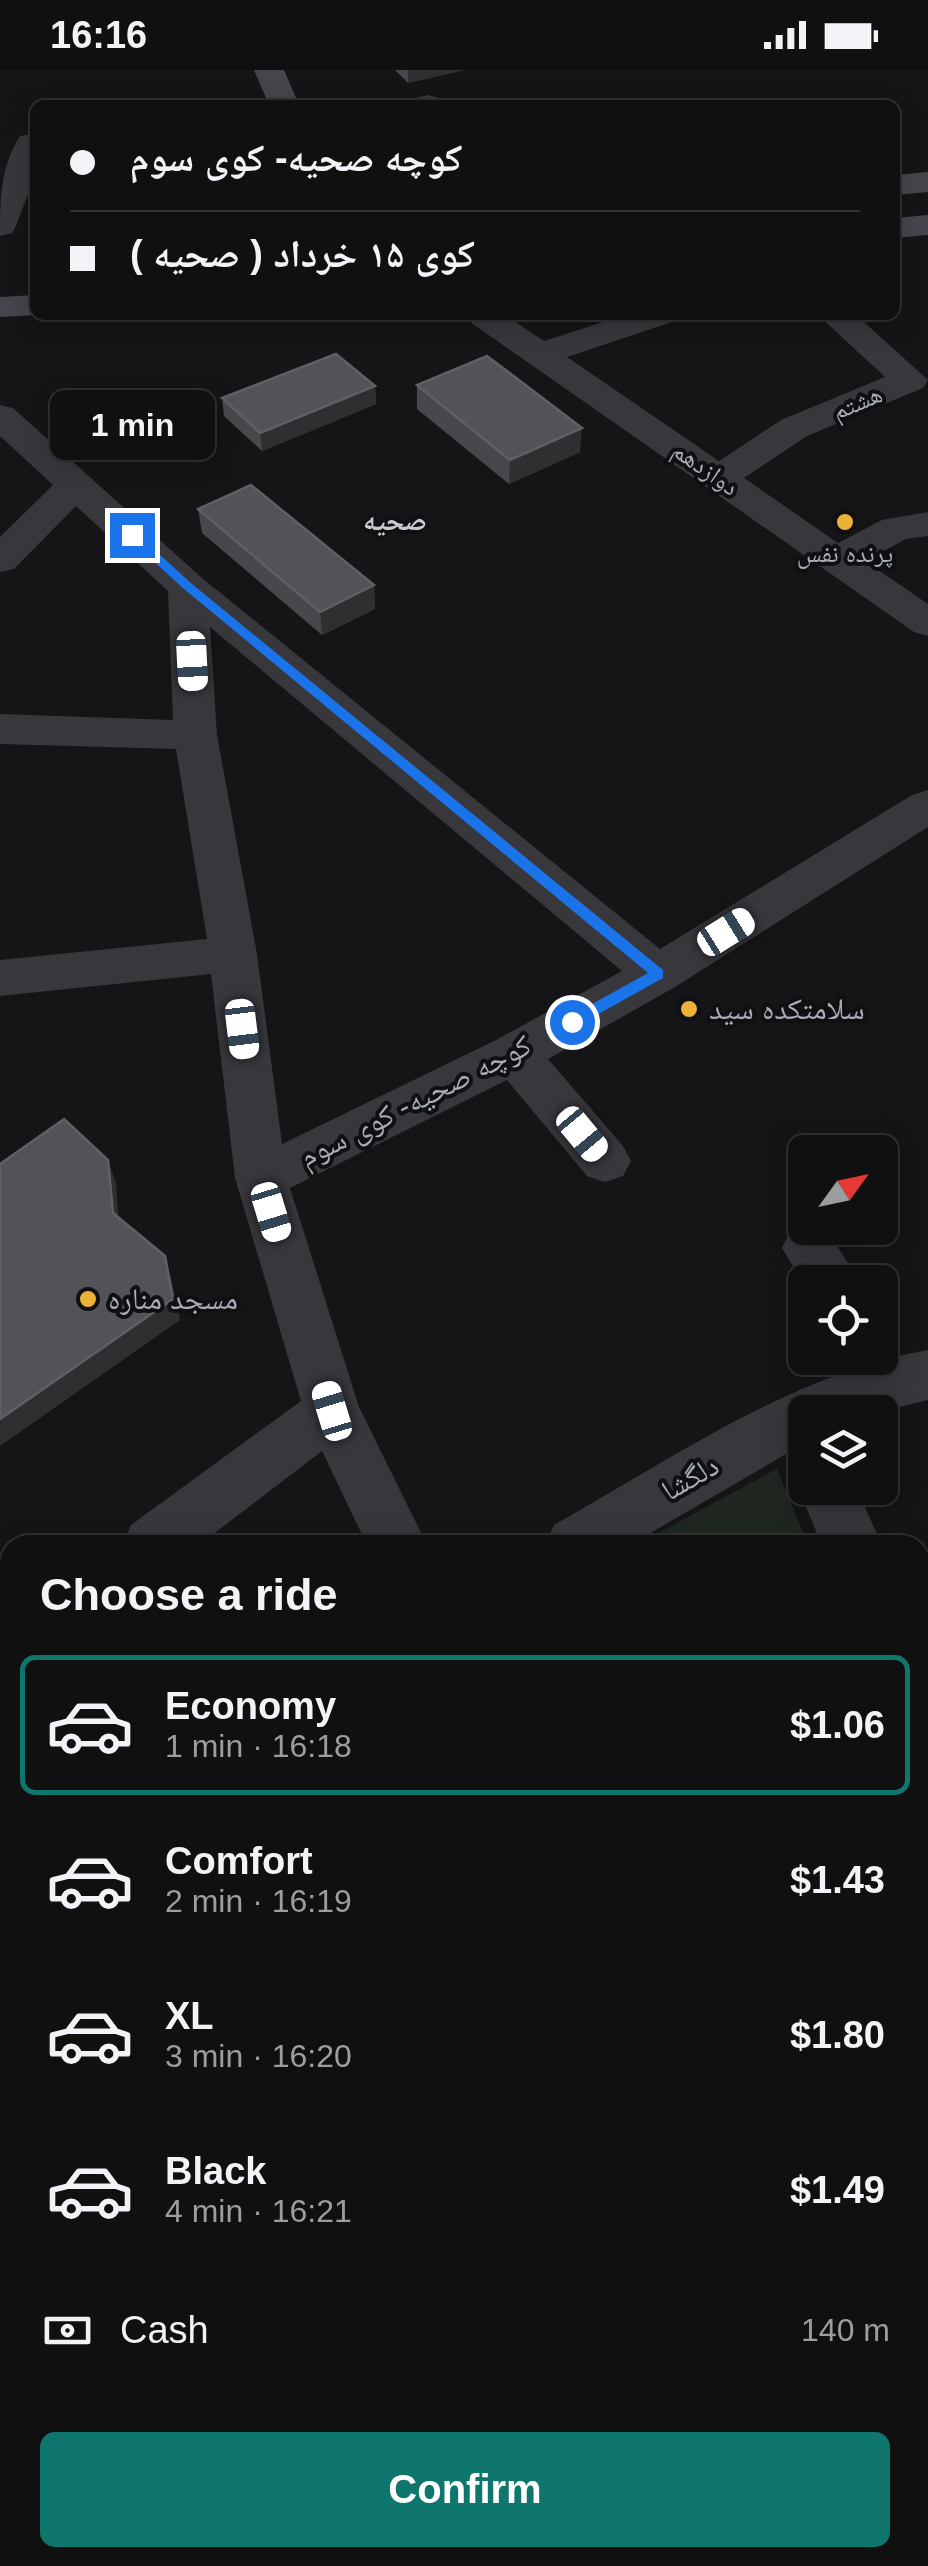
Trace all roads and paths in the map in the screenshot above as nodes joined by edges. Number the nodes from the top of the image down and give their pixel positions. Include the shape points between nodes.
1 (269, 70) edge
2 (282, 100) edge
3 (30, 143) dead end
4 (928, 182) edge
5 (900, 185) edge
6 (928, 224) edge
7 (0, 226) edge
8 (900, 227) edge
9 (30, 305) edge
10 (0, 307) edge
11 (490, 320) edge
12 (645, 320) edge
13 (841, 320) edge
14 (541, 354) junction
15 (0, 416) edge
16 (720, 477) junction
17 (76, 484) junction
18 (928, 524) edge
19 (838, 559) junction
20 (0, 560) edge
21 (188, 587) junction
22 (928, 623) edge
23 (0, 729) edge
24 (195, 735) junction
25 (928, 806) edge
26 (233, 954) junction
27 (658, 974) junction
28 (0, 978) edge
29 (514, 1054) junction
30 (605, 1161) dead end
31 (261, 1178) junction
32 (903, 1368) edge
33 (851, 1395) edge
34 (332, 1411) junction
35 (788, 1428) edge
36 (834, 1505) edge
37 (165, 1535) edge
38 (392, 1535) edge
39 (593, 1535) edge
40 (847, 1535) edge

1 - 2 main road
3 - 7 street
4 - 5 main road
6 - 8 main road
9 - 10 main road
11 - 14 street, دوازدهم
12 - 14 street
13 - 16 street, هشتم via 910,380 794,428
14 - 16 street, دوازدهم
15 - 17 street
16 - 19 street, دوازدهم
17 - 20 street
17 - 21 street
18 - 19 street via 896,528
19 - 22 street, دوازدهم
21 - 24 street
21 - 27 street
23 - 24 street
24 - 26 street
25 - 27 street, کوچه صحیه- کوی سوم
26 - 28 street
26 - 31 street
27 - 29 street, کوچه صحیه- کوی سوم
29 - 30 street
29 - 31 street, کوچه صحیه- کوی سوم
31 - 34 street
32 - 33 street, دلگشا
34 - 37 street
34 - 38 street
35 - 39 street, دلگشا
36 - 40 street

